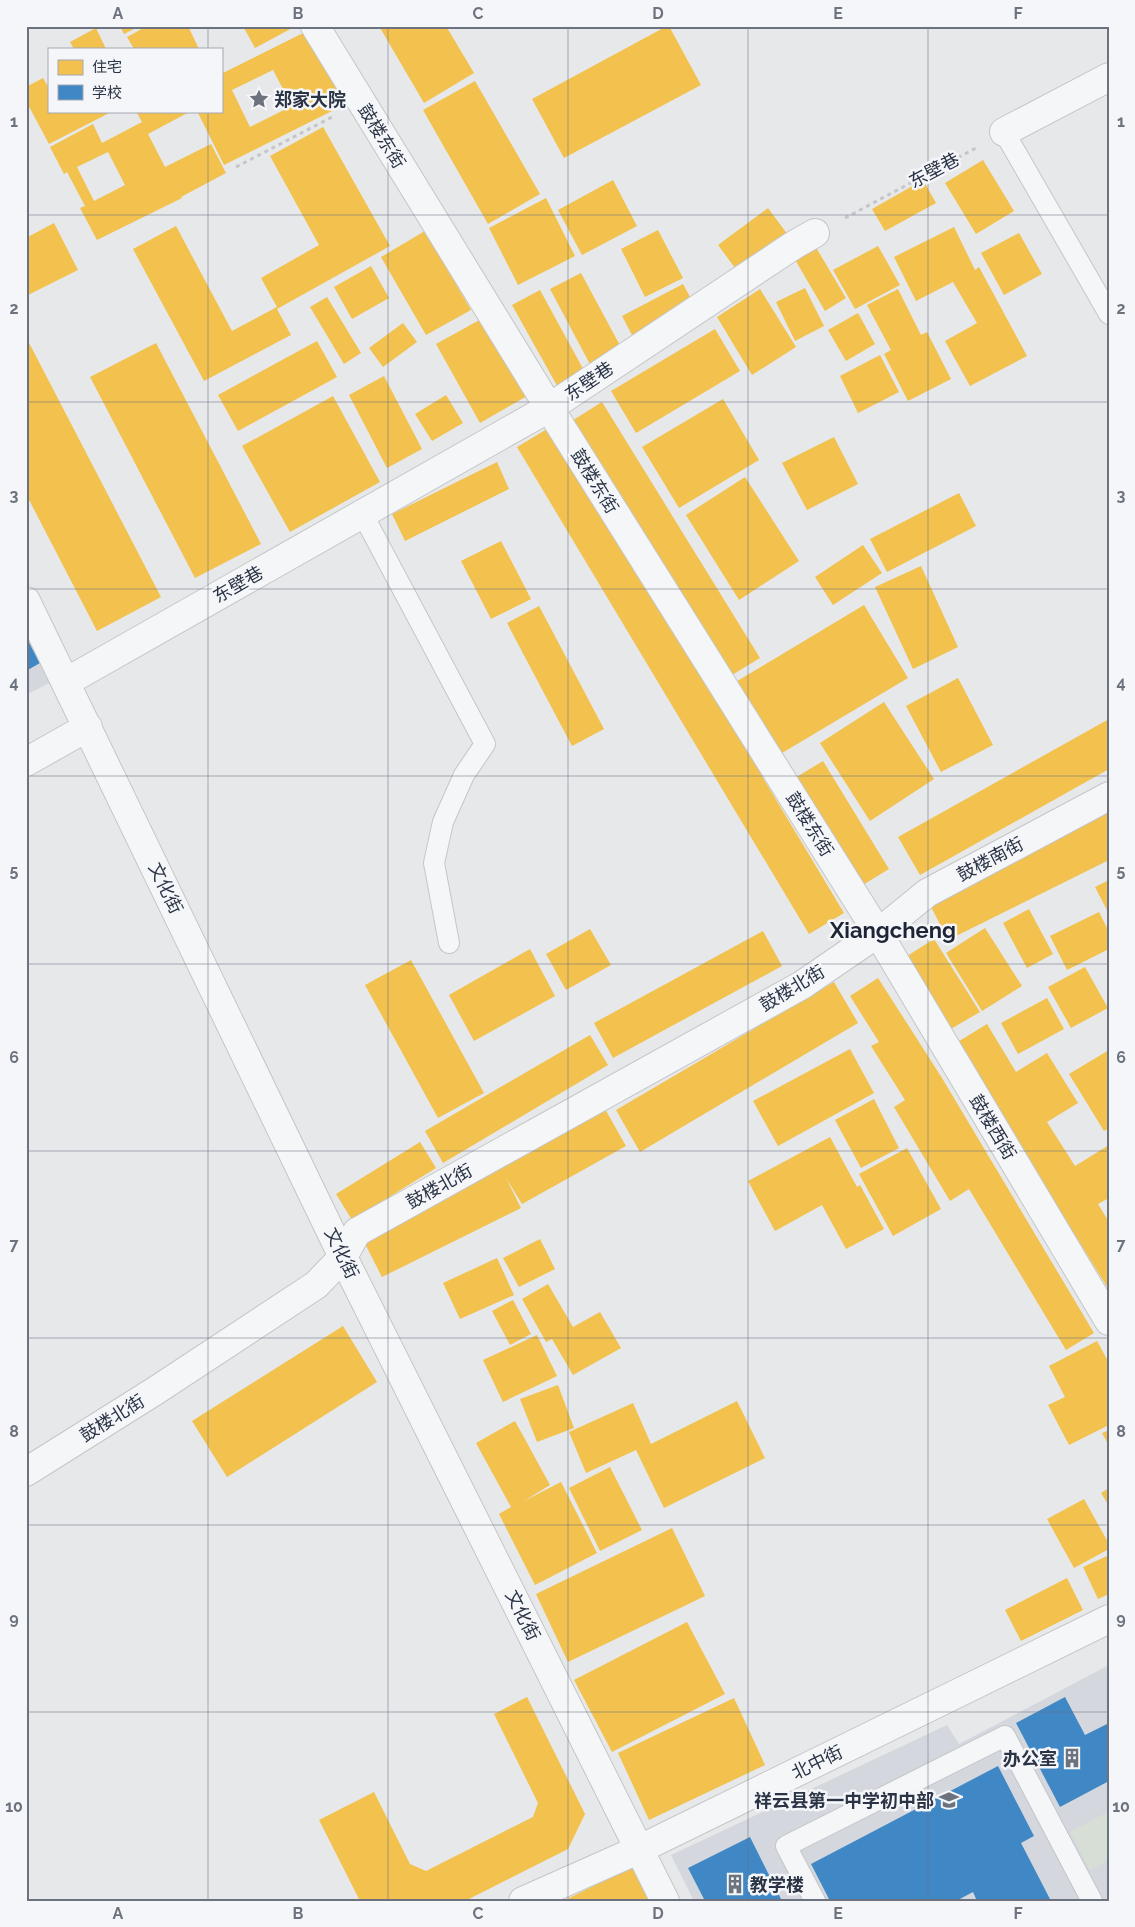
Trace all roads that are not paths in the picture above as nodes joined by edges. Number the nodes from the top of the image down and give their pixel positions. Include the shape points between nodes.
1 (315, 26) edge
2 (1109, 77) edge
3 (1004, 132) joint
4 (815, 233) road end
5 (1109, 314) edge
6 (553, 415) junction
7 (362, 513) junction
8 (26, 601) edge
9 (66, 682) junction
10 (88, 727) junction
11 (26, 762) edge
12 (1109, 796) edge
13 (878, 933) junction
14 (449, 943) dead end
15 (344, 1257) junction
16 (1109, 1321) edge
17 (26, 1472) edge
18 (1109, 1619) edge
19 (640, 1848) junction
20 (523, 1901) edge
21 (665, 1901) edge
22 (815, 1901) edge
23 (1092, 1901) edge

1 - 6 street, 鼓楼东街
2 - 3 street
3 - 5 lane
4 - 6 street, 东壁巷 via 794,244
6 - 7 street, 东壁巷
6 - 13 street, 鼓楼东街
7 - 9 street, 东壁巷
7 - 14 lane via 485,744 464,775 443,822 434,863
8 - 9 street, 文化街
9 - 10 street, 文化街
10 - 11 street
10 - 15 street, 文化街
12 - 13 street, 鼓楼南街 via 927,893
13 - 15 street, 鼓楼北街 via 802,984 357,1232
13 - 16 street, 鼓楼西街
15 - 17 street, 鼓楼北街 via 316,1285
15 - 19 street, 文化街
18 - 19 street, 北中街
19 - 20 street, 北中街
19 - 21 street, 文化街
22 - 23 lane via 786,1846 1005,1736

